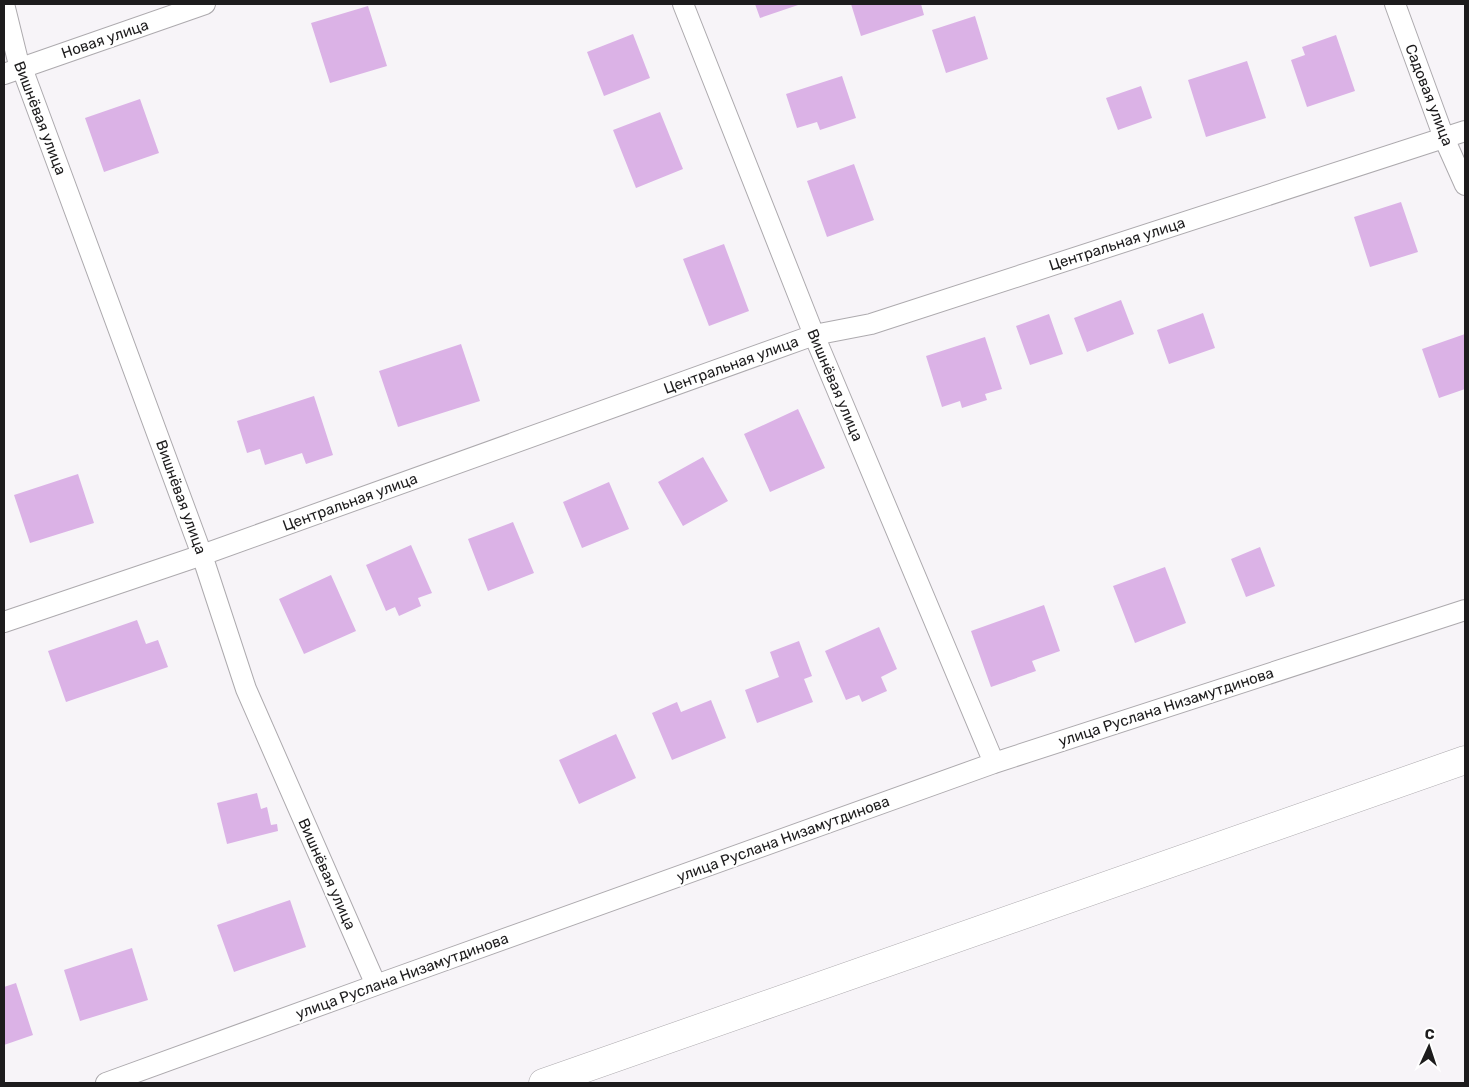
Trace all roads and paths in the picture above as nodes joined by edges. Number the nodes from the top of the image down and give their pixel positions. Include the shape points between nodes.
1 (4, 4) edge
2 (205, 4) edge
3 (683, 4) edge
4 (1395, 4) edge
5 (13, 71) edge
6 (1465, 131) edge
7 (1444, 138) junction
8 (1465, 185) edge
9 (814, 335) junction
10 (202, 554) junction
11 (1465, 610) edge
12 (4, 622) edge
13 (1465, 760) edge
14 (994, 763) junction
15 (376, 985) junction
16 (106, 1083) edge
17 (543, 1083) edge

1 - 5 street, Вишнёвая улица via 19,65
2 - 5 street, Новая улица
3 - 9 street, Вишнёвая улица
4 - 7 street, Садовая улица
5 - 10 street, Вишнёвая улица
6 - 7 street, Центральная улица
7 - 8 street, Садовая улица
7 - 9 street, Центральная улица via 871,324
9 - 10 street, Центральная улица
9 - 14 street, Вишнёвая улица
10 - 12 street, Центральная улица
10 - 15 street, Вишнёвая улица via 246,689
11 - 14 street, улица Руслана Низамутдинова
13 - 17 main road
14 - 15 street, улица Руслана Низамутдинова
15 - 16 street, улица Руслана Низамутдинова

